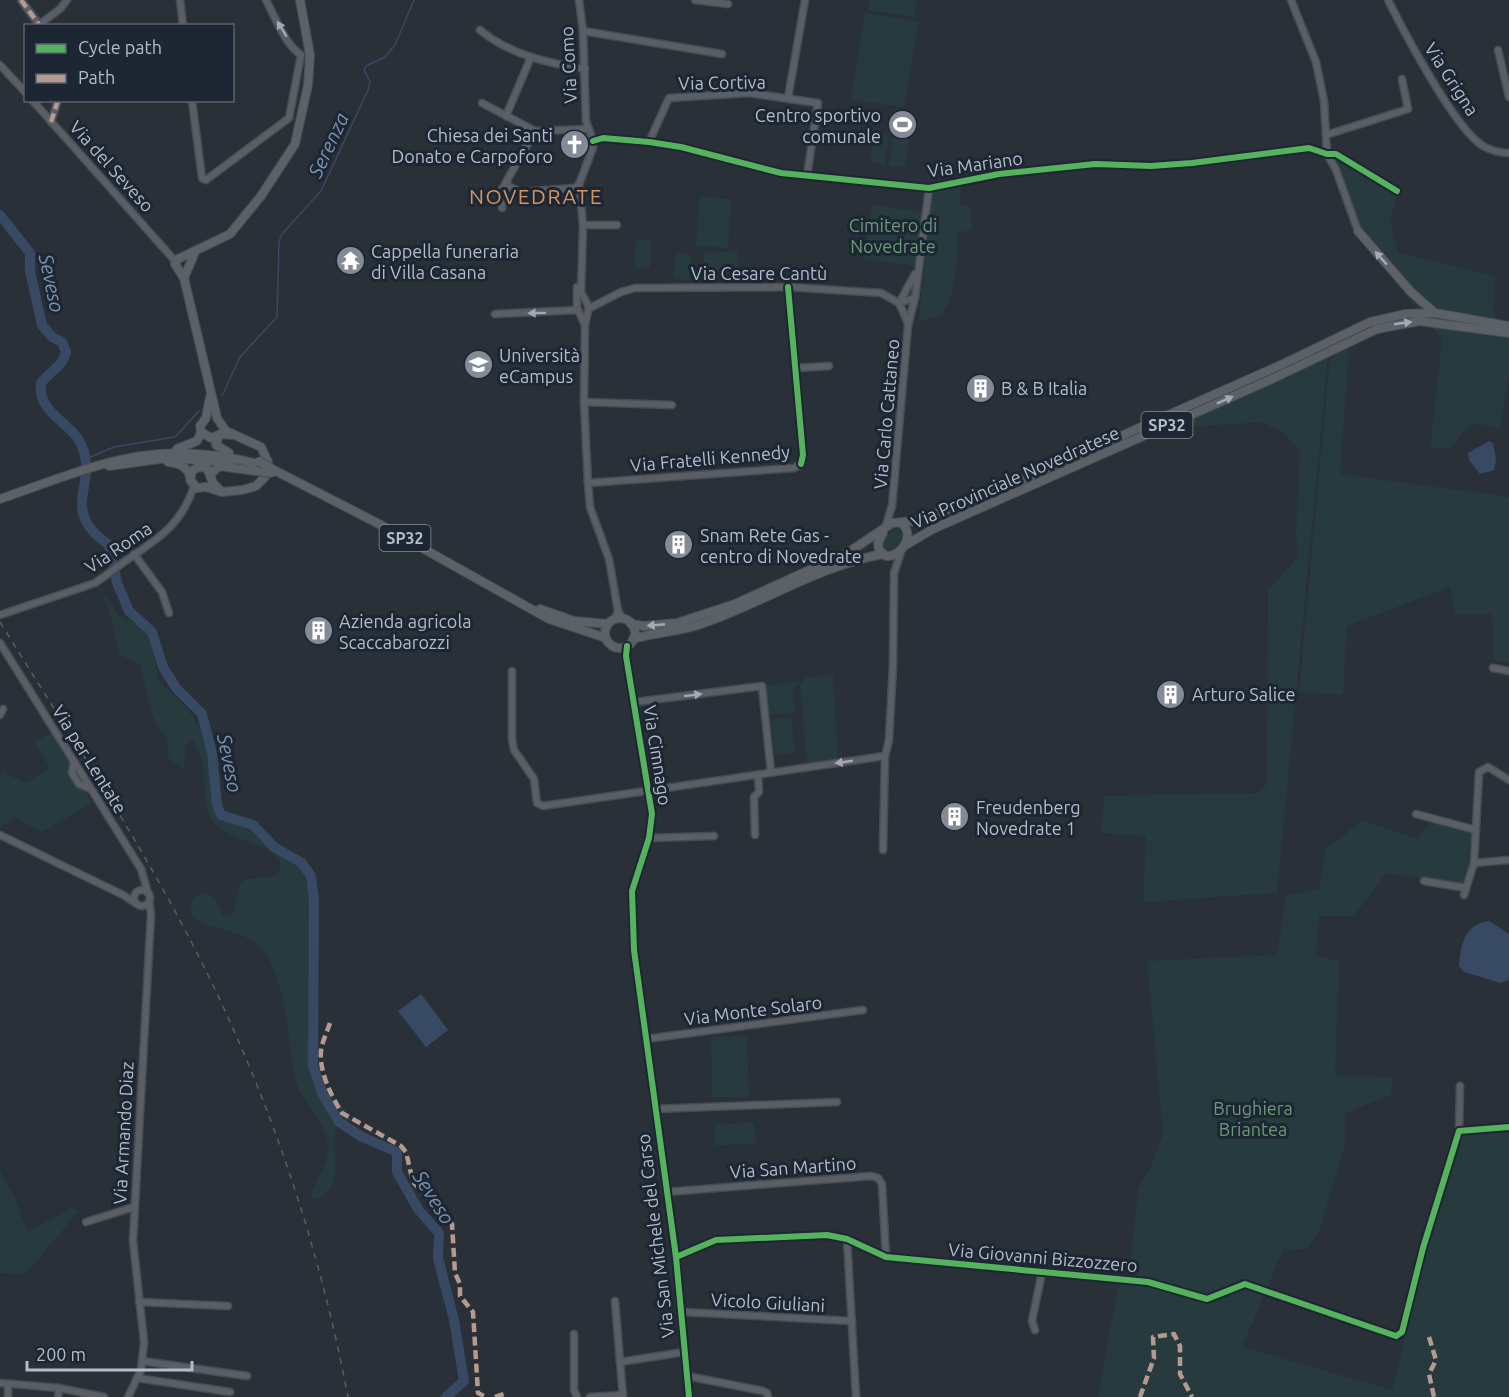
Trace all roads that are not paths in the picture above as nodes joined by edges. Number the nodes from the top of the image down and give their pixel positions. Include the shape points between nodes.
1 (21, 0) edge
2 (67, 0) edge
3 (180, 0) edge
4 (266, 0) edge
5 (300, 0) edge
6 (579, 0) edge
7 (695, 0) edge
8 (805, 0) edge
9 (1291, 0) edge
10 (1388, 0) edge
11 (728, 4) dead end
12 (39, 24) edge
13 (41, 24) edge
14 (183, 24) edge
15 (480, 30) dead end
16 (583, 31) junction
17 (1498, 50) dead end
18 (722, 54) dead end
19 (301, 55) junction
20 (310, 55) junction
21 (531, 57) junction
22 (0, 65) edge
23 (585, 69) junction
24 (1402, 79) dead end
25 (24, 91) edge
26 (1509, 96) edge
27 (788, 98) junction
28 (34, 102) edge
29 (57, 102) edge
30 (192, 102) edge
31 (482, 103) dead end
32 (506, 116) junction
33 (51, 122) junction
34 (589, 129) junction
35 (535, 131) junction
36 (1326, 135) junction
37 (593, 141) junction
38 (649, 141) junction
39 (1509, 153) edge
40 (1327, 154) junction
41 (807, 175) junction
42 (506, 179) junction
43 (579, 184) junction
44 (928, 188) junction
45 (1397, 190) dead end
46 (502, 208) dead end
47 (583, 225) junction
48 (617, 225) dead end
49 (1358, 231) joint
50 (182, 263) junction
51 (580, 266) junction
52 (918, 268) junction
53 (788, 287) junction
54 (905, 288) junction
55 (881, 293) junction
56 (915, 298) junction
57 (585, 302) junction
58 (899, 303) junction
59 (596, 304) junction
60 (582, 310) junction
61 (1435, 313) junction
62 (495, 314) dead end
63 (908, 325) junction
64 (1509, 326) edge
65 (1509, 333) edge
66 (829, 366) dead end
67 (796, 368) junction
68 (210, 396) junction
69 (584, 402) junction
70 (672, 405) dead end
71 (206, 418) junction
72 (217, 418) junction
73 (222, 426) junction
74 (201, 432) junction
75 (235, 435) junction
76 (218, 436) junction
77 (154, 453) junction
78 (133, 462) junction
79 (258, 466) junction
80 (92, 469) junction
81 (190, 477) junction
82 (211, 477) junction
83 (588, 483) junction
84 (194, 486) junction
85 (206, 487) junction
86 (222, 492) junction
87 (0, 499) edge
88 (892, 506) junction
89 (900, 523) junction
90 (883, 532) junction
91 (904, 546) junction
92 (134, 554) junction
93 (884, 555) junction
94 (894, 573) junction
95 (496, 589) junction
96 (170, 613) dead end
97 (0, 615) edge
98 (615, 621) junction
99 (631, 624) junction
100 (606, 638) junction
101 (633, 639) junction
102 (0, 643) edge
103 (623, 647) junction
104 (1493, 668) dead end
105 (512, 671) dead end
106 (1509, 671) edge
107 (635, 702) junction
108 (885, 756) junction
109 (771, 772) junction
110 (758, 774) junction
111 (1509, 780) edge
112 (650, 789) junction
113 (1416, 814) dead end
114 (1476, 830) junction
115 (0, 835) edge
116 (714, 836) dead end
117 (755, 836) dead end
118 (648, 838) junction
119 (883, 850) dead end
120 (1509, 860) edge
121 (1474, 863) junction
122 (142, 878) junction
123 (1424, 881) dead end
124 (136, 893) junction
125 (123, 895) junction
126 (148, 897) junction
127 (139, 905) junction
128 (152, 914) junction
129 (636, 964) joint
130 (863, 1010) dead end
131 (646, 1039) junction
132 (1460, 1086) dead end
133 (837, 1102) dead end
134 (655, 1109) junction
135 (1509, 1127) edge
136 (1459, 1131) junction
137 (666, 1192) junction
138 (134, 1207) junction
139 (86, 1222) dead end
140 (847, 1239) junction
141 (676, 1257) junction
142 (886, 1257) junction
143 (1042, 1272) junction
144 (615, 1301) dead end
145 (139, 1302) junction
146 (228, 1306) dead end
147 (682, 1312) junction
148 (852, 1321) junction
149 (1035, 1330) dead end
150 (574, 1334) dead end
151 (684, 1352) junction
152 (142, 1361) junction
153 (620, 1362) junction
154 (246, 1376) dead end
155 (687, 1376) junction
156 (137, 1378) junction
157 (0, 1383) edge
158 (8, 1384) junction
159 (59, 1388) junction
160 (230, 1392) dead end
161 (623, 1396) edge
162 (8, 1397) edge
163 (58, 1397) edge
164 (104, 1397) edge
165 (128, 1397) edge
166 (577, 1397) edge
167 (590, 1397) edge
168 (689, 1397) edge
169 (768, 1397) edge
170 (856, 1397) edge

1 - 12 street
2 - 13 street
3 - 14 street
19 -> 4 street
5 - 20 main road
6 - 16 street, Via Como
7 - 11 street
8 - 27 street, Via Cortiva
9 - 36 street via 1316,62
10 - 39 street, Via Grigna via 1457,117 1482,146
15 - 21 street via 497,44
16 - 18 street
16 - 23 street, Via Como
17 - 26 street
19 - 20 street
19 - 30 street via 289,118 206,180 202,178
20 - 50 main road via 300,128 284,164 230,234
21 - 23 street
21 - 32 street
22 - 25 street
23 - 34 street, Via Como
24 - 36 street via 1408,109
27 - 38 street, Via Cortiva via 748,93 669,98
27 - 41 street, Via Cortiva via 818,103
28 - 33 street, Via del Seveso
29 - 33 street
31 - 32 street
32 - 35 street
33 - 50 street, Via del Seveso
34 - 35 street
34 - 37 street, Via Como
35 - 42 street
36 - 40 street
37 - 38 street, Via Mariano
37 - 43 street
38 - 41 street, Via Mariano via 781,173
40 - 44 street, Via Mariano via 1309,148 1192,163 1095,164 999,174
40 - 45 street, Via Mariano via 1336,154
40 - 49 street
41 - 44 street, Via Mariano
42 - 43 street via 508,186 520,192 575,188
42 - 46 street via 501,191
43 - 47 street
44 - 52 street
47 - 48 street
47 - 51 street
61 -> 49 main road via 1411,292
50 - 68 main road
51 - 57 street
51 - 60 street via 577,279
52 - 54 street
52 - 56 street, Via Carlo Cattaneo
53 - 55 street, Via Cesare Cantù
53 - 59 street, Via Cesare Cantù via 635,288
53 - 67 street, Via Fratelli Kennedy
54 - 55 street
54 - 58 street
55 - 58 street, Via Cesare Cantù
56 - 58 street
56 - 63 street, Via Carlo Cattaneo
57 - 59 street
57 - 60 street
58 - 63 street
59 - 60 street, Via Cesare Cantù
60 -> 62 street
60 - 69 street
61 - 64 main road, Via Provinciale Novedratese / SP32
61 - 89 main road, Via Provinciale Novedratese / SP32 via 1405,314 1370,322 995,492 915,522
63 - 88 street, Via Carlo Cattaneo
91 -> 65 main road, Via Provinciale Novedratese / SP32 via 933,529 1377,329 1419,321
66 - 67 street
67 - 83 street, Via Fratelli Kennedy via 802,455 801,464 794,468
68 - 71 main road
68 - 72 main road
69 - 70 street
69 - 83 street
71 - 72 main road
71 - 74 main road via 201,423
72 - 73 main road
73 - 75 main road
73 - 76 main road
74 - 76 main road via 208,438
74 - 77 main road via 197,441 188,446
75 - 76 main road
75 - 86 main road via 261,447 268,462 265,477 256,486
76 - 79 main road via 215,442 221,450
77 - 79 main road, SP32 via 208,453
77 - 80 main road, SP32
78 - 79 main road, SP32 via 202,459
78 - 80 main road, SP32
78 - 81 main road via 178,464 188,470
79 - 82 main road via 219,466
79 - 95 main road, SP32, bridge via 314,489
80 - 87 main road, SP32
81 - 82 main road via 200,466 207,468
81 - 84 main road
82 - 85 main road
82 - 86 main road
83 - 98 street via 590,507 609,559 618,611
84 - 85 main road
84 - 92 street, Via Roma via 187,508 170,530
85 - 86 main road
88 - 89 street, Via Carlo Cattaneo
88 - 90 street, Via Carlo Cattaneo
89 - 90 main road, Via Provinciale Novedratese / SP32
89 - 91 main road via 908,532
90 - 93 main road via 878,545
90 -> 99 main road, Via Provinciale Novedratese / SP32 via 849,552 707,615 677,623
91 - 93 main road via 895,555
91 - 94 street
92 - 96 street via 162,592
92 - 97 street, Via Roma via 95,583
93 - 94 street via 892,562
93 - 101 main road via 822,571 701,624
94 - 108 street via 889,740
95 - 98 main road, SP32 via 556,616 590,624
95 - 100 main road, SP32 via 549,619
98 - 99 main road
98 - 100 main road
99 - 101 main road
100 - 103 main road via 611,645
101 - 103 main road
102 - 122 street, Via per Lentate via 141,869
103 - 107 street, Via Cimnago
104 - 106 street
105 - 112 street via 514,750 534,779 537,803 543,806
107 -> 109 street via 762,686
107 - 112 street, Via Cimnago
108 -> 109 street
108 - 119 street
109 - 110 street
110 - 112 street
110 - 117 street
111 - 114 street via 1485,767 1479,772
112 - 118 street, Via Cimnago via 652,814
113 - 114 street
114 - 121 street
115 - 125 street
116 - 118 street
118 - 129 street, Via Cimnago via 633,891
120 - 121 street
121 - 123 street via 1465,891
122 - 124 street
122 - 126 street, Via per Lentate
124 - 125 street
124 - 126 street
124 - 127 street
125 - 127 street
126 - 127 street
126 - 128 street, Via per Lentate
127 - 128 street
128 - 138 street, Via Armando Diaz
129 - 131 street, Via San Michele del Carso
130 - 131 street, Via Monte Solaro
131 - 134 street, Via San Michele del Carso
132 - 136 street
133 - 134 street
134 - 137 street, Via San Michele del Carso
135 - 136 street
136 - 143 street, Via Giovanni Bizzozzero via 1402,1332 1396,1336 1245,1284 1207,1299 1148,1282
137 - 141 street, Via San Michele del Carso
137 - 142 street, Via San Martino via 878,1178 882,1184
138 - 139 street
138 - 145 street, Via Armando Diaz
140 - 141 street, Via Giovanni Bizzozzero via 827,1236 716,1240
140 - 142 street, Via Giovanni Bizzozzero
140 - 148 street
141 - 147 street, Via San Michele del Carso
142 - 143 street, Via Giovanni Bizzozzero
143 - 149 street via 1032,1321
144 - 153 street
145 - 146 street
145 - 152 street, Via Armando Diaz
147 - 148 street, Vicolo Giuliani
147 - 151 street, Via San Michele del Carso
148 - 170 street
150 - 166 street
151 - 153 street
151 - 155 street, Via San Michele del Carso
152 - 154 street
152 - 156 street, Via Armando Diaz
153 - 161 street
155 - 168 street, Via San Michele del Carso
155 - 169 street via 763,1391
156 - 160 street
156 - 165 street, Via Armando Diaz
157 - 158 street
158 - 159 street
158 - 162 street
159 - 163 street
159 - 164 street
161 - 167 street

